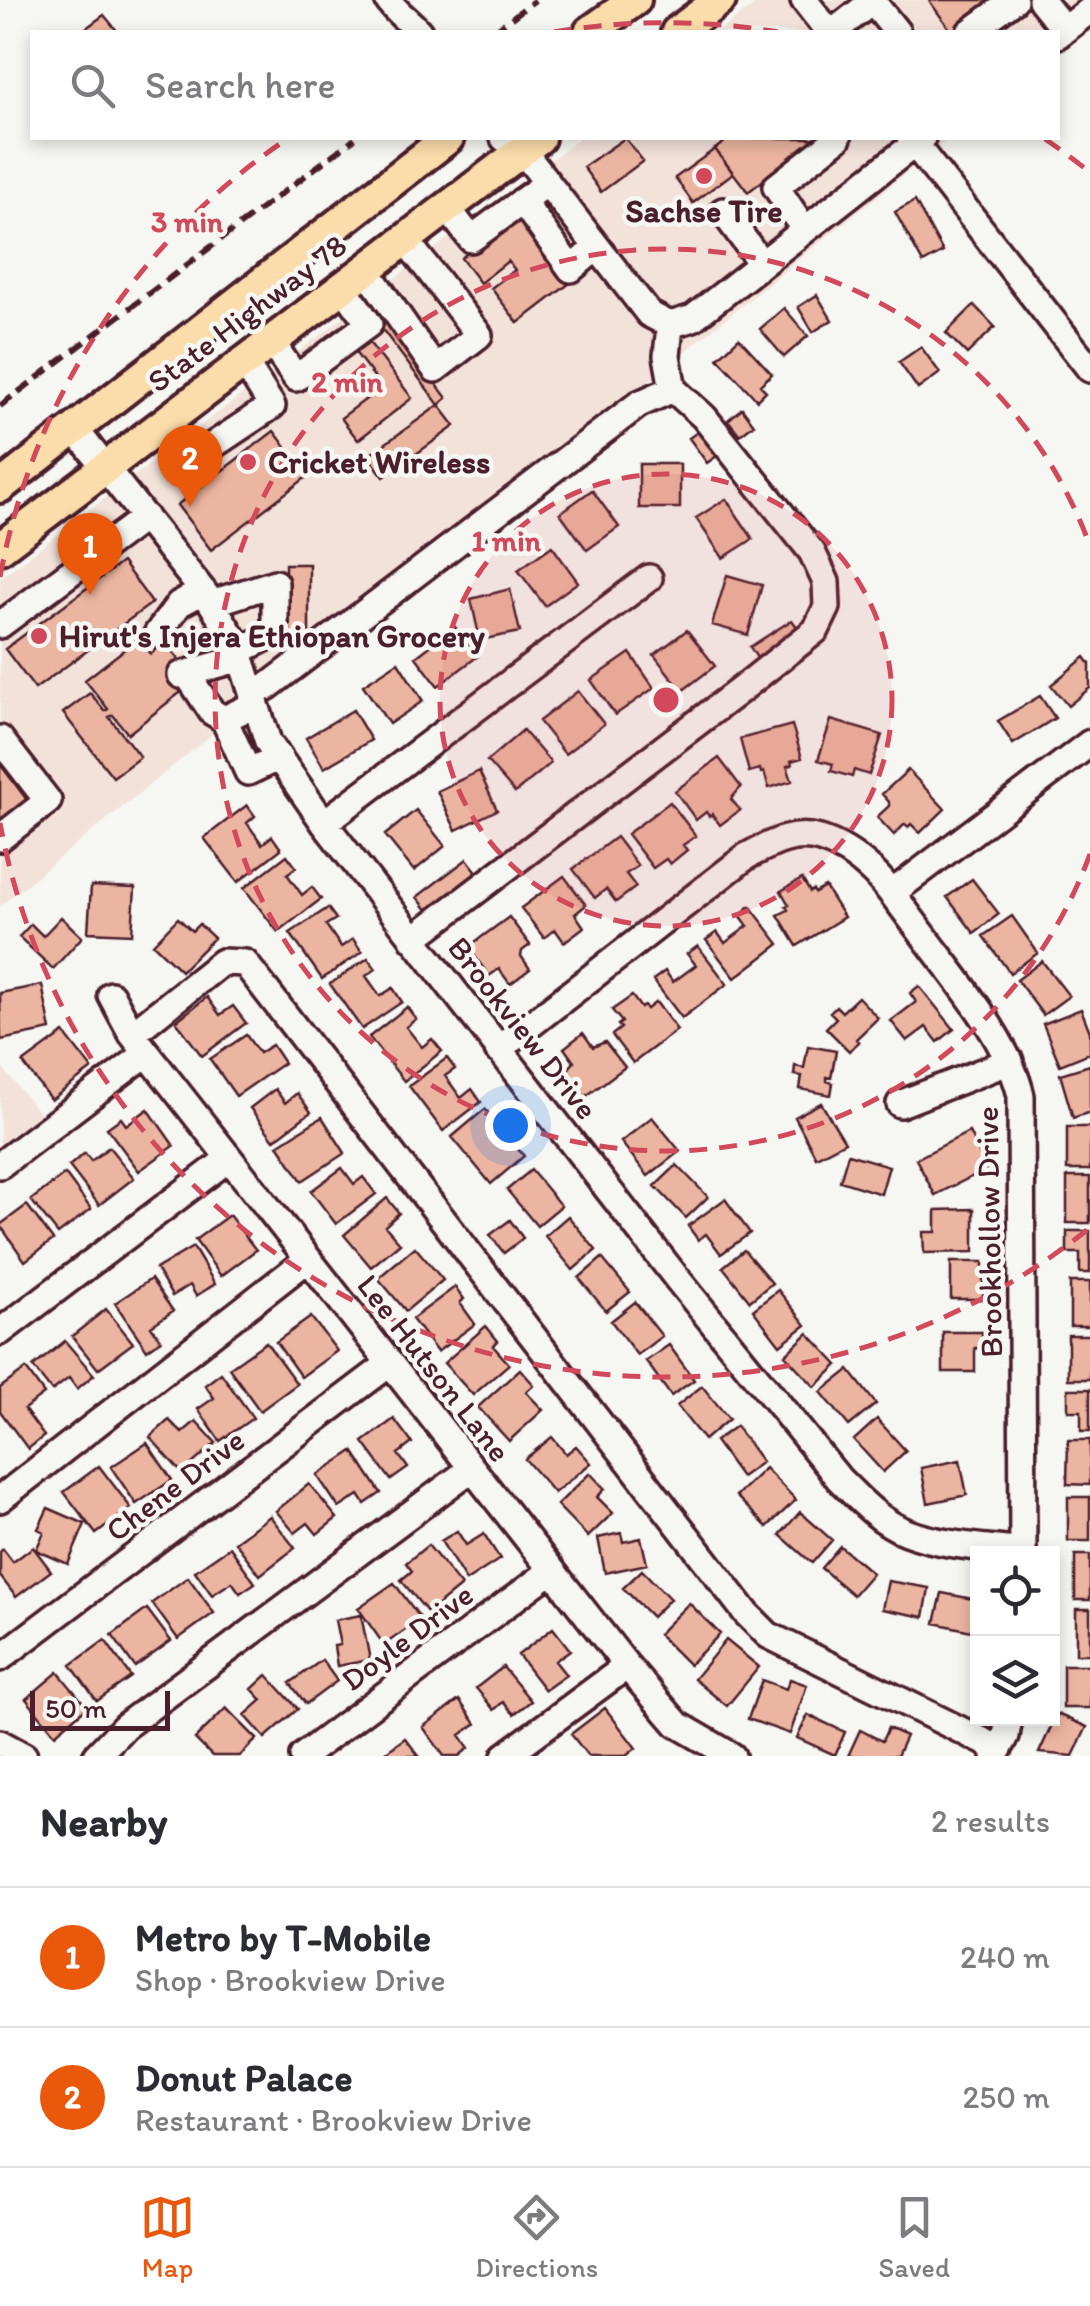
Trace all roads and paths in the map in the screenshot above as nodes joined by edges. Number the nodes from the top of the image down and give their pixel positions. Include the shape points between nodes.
1 (635, 0) edge
2 (720, 0) edge
3 (804, 0) edge
4 (1014, 0) edge
5 (1041, 0) edge
6 (873, 1) edge
7 (1090, 10) edge
8 (395, 14) edge
9 (417, 30) edge
10 (593, 30) edge
11 (680, 30) edge
12 (826, 30) edge
13 (831, 30) edge
14 (895, 30) edge
15 (973, 30) edge
16 (1060, 30) edge
17 (1061, 32) edge
18 (445, 140) edge
19 (835, 140) edge
20 (916, 140) edge
21 (522, 142) edge
22 (547, 183) junction
23 (522, 202) junction
24 (446, 206) junction
25 (723, 211) dead end
26 (804, 229) junction
27 (404, 238) junction
28 (596, 248) junction
29 (761, 263) junction
30 (354, 276) junction
31 (308, 311) junction
32 (670, 325) junction
33 (270, 340) junction
34 (336, 348) junction
35 (243, 360) junction
36 (1090, 369) edge
37 (674, 389) junction
38 (166, 420) junction
39 (74, 428) junction
40 (104, 467) junction
41 (0, 486) edge
42 (145, 518) junction
43 (0, 548) edge
44 (650, 578) dead end
45 (208, 598) junction
46 (0, 625) edge
47 (156, 634) dead end
48 (240, 654) junction
49 (262, 696) junction
50 (224, 719) junction
51 (0, 739) edge
52 (1090, 743) edge
53 (279, 756) junction
54 (324, 822) junction
55 (0, 838) edge
56 (892, 893) junction
57 (413, 939) junction
58 (111, 995) dead end
59 (139, 1044) junction
60 (498, 1050) junction
61 (1010, 1061) junction
62 (900, 1104) dead end
63 (228, 1159) junction
64 (0, 1165) edge
65 (308, 1259) junction
66 (0, 1332) edge
67 (389, 1364) junction
68 (471, 1469) junction
69 (0, 1499) edge
70 (973, 1546) edge
71 (1023, 1546) edge
72 (551, 1570) junction
73 (0, 1658) edge
74 (627, 1666) junction
75 (1008, 1726) edge
76 (0, 1743) edge
77 (690, 1747) edge
78 (997, 1752) edge
79 (24, 1756) edge
80 (96, 1756) edge
81 (303, 1756) edge
82 (506, 1756) edge
83 (732, 1756) edge

1 - 10 main road
2 - 11 main road
3 - 12 street
4 - 15 street
5 - 16 street
6 - 13 street
6 - 14 street
7 - 17 street
8 - 9 street via 405,14
18 - 39 main road, State Highway 78
19 - 26 street via 776,187
20 - 26 street
20 - 36 street
21 - 22 street
21 - 24 main road, State Highway 78
22 - 23 street
22 - 28 street
23 - 24 street via 471,239
23 - 28 street via 571,269
24 - 27 main road, State Highway 78
25 - 29 street
26 - 29 street
27 - 30 main road, State Highway 78
27 - 30 street via 479,336 435,369
28 - 32 street via 650,314
29 - 32 street via 693,318
30 - 31 main road, State Highway 78
30 - 34 street via 369,324
31 - 33 main road, State Highway 78
31 - 34 street
32 - 37 street
33 - 34 street via 296,378
33 - 35 main road, State Highway 78
35 - 38 main road, State Highway 78
35 - 38 street via 272,406 190,460
37 - 49 street via 639,404
37 - 57 street via 812,552 826,582 827,607 816,630 740,692
38 - 40 main road, State Highway 78
39 - 40 street, Brookview Drive
39 - 41 main road, State Highway 78
40 - 42 street, Brookview Drive
40 - 43 main road, State Highway 78
42 - 45 street, Brookview Drive
42 - 46 street
44 - 54 street
45 - 47 street via 179,604
45 - 48 street, Brookview Drive
45 - 48 street via 275,583 275,633
48 - 49 street, Brookview Drive
48 - 50 street via 184,674
49 - 50 street
49 - 53 street, Brookview Drive via 268,742
50 - 53 street via 248,772
51 - 55 street via 48,801
52 - 56 street
53 - 54 street, Brookview Drive
54 - 57 street, Brookview Drive
56 - 60 street, Brookhollow Drive via 850,852 820,839 777,841 747,856
56 - 61 street, Brookhollow Drive
57 - 60 street, Brookview Drive
58 - 59 street, Lee Hutson Lane
59 - 63 street, Lee Hutson Lane
59 - 64 street
59 - 78 street via 222,962 245,963 747,1614 768,1635
60 - 70 street, Brookview Drive via 839,1479 868,1509 906,1532
61 - 62 street
61 - 71 street, Brookhollow Drive via 1021,1096
63 - 65 street, Lee Hutson Lane
63 - 66 street
65 - 67 street, Lee Hutson Lane
65 - 69 street
67 - 68 street, Lee Hutson Lane
67 - 73 street, Chene Drive
68 - 72 street, Lee Hutson Lane
68 - 80 street via 125,1726
72 - 74 street, Lee Hutson Lane
72 - 81 street, Doyle Drive
74 - 77 street, Lee Hutson Lane
74 - 82 street
75 - 78 street
76 - 79 street
77 - 83 street, Lee Hutson Lane

